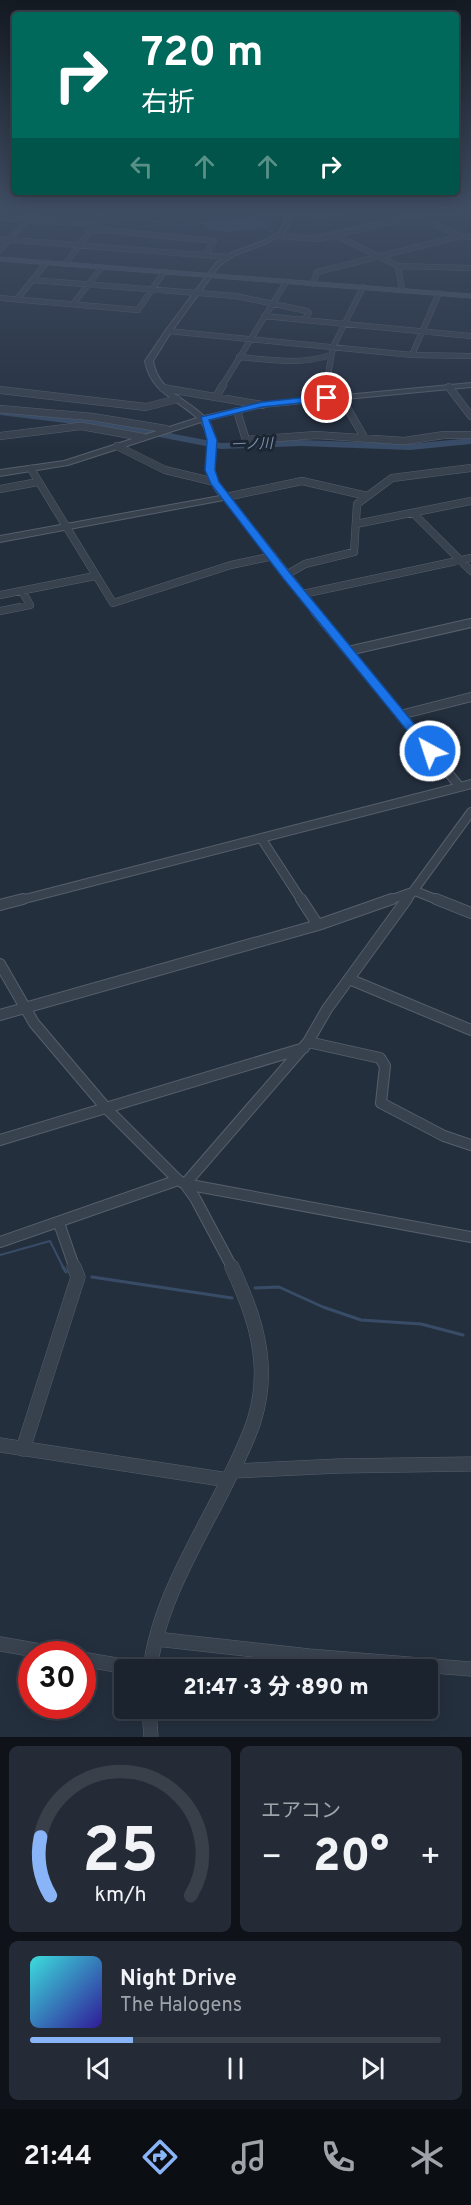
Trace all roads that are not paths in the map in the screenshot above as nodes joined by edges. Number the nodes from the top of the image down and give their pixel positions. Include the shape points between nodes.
1 (25, 289) edge
2 (86, 289) edge
3 (140, 289) edge
4 (200, 289) edge
5 (282, 289) edge
6 (362, 289) edge
7 (390, 289) edge
8 (152, 290) junction
9 (402, 290) joint
10 (439, 293) junction
11 (197, 294) junction
12 (471, 296) edge
13 (0, 298) edge
14 (17, 299) junction
15 (73, 304) junction
16 (272, 304) junction
17 (264, 316) junction
18 (304, 320) junction
19 (344, 324) junction
20 (168, 331) junction
21 (422, 332) junction
22 (471, 336) edge
23 (250, 339) junction
24 (333, 347) junction
25 (332, 355) junction
26 (412, 355) junction
27 (471, 356) edge
28 (240, 357) junction
29 (471, 385) edge
30 (450, 387) junction
31 (163, 388) junction
32 (0, 390) edge
33 (216, 397) junction
34 (341, 397) junction
35 (177, 399) junction
36 (262, 405) junction
37 (146, 407) junction
38 (0, 409) edge
39 (237, 411) junction
40 (471, 416) edge
41 (204, 419) junction
42 (134, 423) junction
43 (164, 430) junction
44 (471, 435) edge
45 (0, 436) edge
46 (144, 437) junction
47 (364, 437) junction
48 (117, 447) junction
49 (471, 468) edge
50 (31, 469) junction
51 (0, 473) edge
52 (38, 482) junction
53 (215, 482) junction
54 (0, 489) edge
55 (367, 496) junction
56 (225, 497) junction
57 (471, 501) edge
58 (413, 513) junction
59 (356, 524) junction
60 (67, 526) junction
61 (0, 539) edge
62 (273, 556) junction
63 (471, 558) edge
64 (460, 560) junction
65 (471, 572) edge
66 (286, 575) junction
67 (95, 576) junction
68 (22, 591) junction
69 (303, 594) junction
70 (0, 595) edge
71 (0, 611) edge
72 (471, 623) edge
73 (348, 651) junction
74 (471, 697) edge
75 (400, 715) junction
76 (471, 784) edge
77 (460, 787) junction
78 (471, 812) edge
79 (261, 838) junction
80 (415, 891) junction
81 (0, 905) edge
82 (471, 913) edge
83 (318, 925) junction
84 (0, 964) edge
85 (349, 979) junction
86 (26, 1008) junction
87 (0, 1015) edge
88 (471, 1030) edge
89 (306, 1045) junction
90 (105, 1108) junction
91 (0, 1140) edge
92 (471, 1145) edge
93 (181, 1182) junction
94 (59, 1223) junction
95 (471, 1237) edge
96 (0, 1242) edge
97 (0, 1445) edge
98 (23, 1449) junction
99 (471, 1464) edge
100 (231, 1476) junction
101 (156, 1639) junction
102 (0, 1644) edge
103 (18, 1647) edge
104 (151, 1659) edge
105 (96, 1661) edge
106 (114, 1664) edge
107 (471, 1669) edge
108 (150, 1719) edge
109 (151, 1737) edge

1 - 14 street
2 - 15 street
3 - 8 street
4 - 11 street
5 - 16 street
6 - 19 street
7 - 9 main road
8 - 11 street
8 - 15 street via 138,310
9 - 10 main road
10 - 12 main road
10 - 21 street
11 - 16 street via 236,296
11 - 20 street
13 - 14 street
14 - 15 street
16 - 17 street
16 - 18 street via 307,311
17 - 18 street
17 - 23 street
18 - 19 street
19 - 21 street
19 - 24 street
20 - 23 street
20 - 31 street via 150,361 151,373
21 - 22 street
21 - 26 street
23 - 24 street
23 - 28 street
24 - 25 street
24 - 26 street
25 - 28 street via 313,361 286,362
25 - 34 street via 328,375
26 - 27 street
28 - 33 street
29 - 30 street
30 - 34 street
30 - 40 street
31 - 33 street
31 - 35 street
32 - 37 street
33 - 36 street
34 - 36 street
34 - 47 street
35 - 37 street
35 - 41 street
36 - 39 street
37 - 42 street
38 - 42 street
39 - 41 street
39 - 47 street via 246,440 316,435
41 - 43 street
41 - 53 street via 212,440 210,470
42 - 43 street
43 - 46 street
44 - 47 street via 404,441
45 - 46 street via 81,426
46 - 48 street
48 - 50 street
48 - 53 street via 165,470
49 - 55 street via 396,477
50 - 51 street
50 - 52 street
52 - 54 street
52 - 60 street
53 - 56 street
55 - 56 street via 302,481
55 - 59 street via 357,504
56 - 60 street
56 - 62 street
57 - 58 street
58 - 59 street
58 - 64 street
59 - 66 street via 354,552 305,564
60 - 61 street
60 - 67 street
62 - 66 street
62 - 67 street via 231,565 113,603
63 - 64 street
64 - 65 street
64 - 69 street
66 - 69 street
67 - 68 street
68 - 70 street
68 - 71 street via 30,605
69 - 73 street
72 - 73 street
73 - 75 street
74 - 75 street
75 - 77 street
76 - 77 street
77 - 79 street
78 - 80 street
79 - 81 street
79 - 83 street
80 - 82 street
80 - 83 street
80 - 85 street
83 - 86 street
84 - 86 street
85 - 88 street
85 - 89 street
86 - 87 street
86 - 90 street via 34,1023
89 - 90 street
89 - 92 street via 380,1058 385,1066 381,1103 385,1107 408,1115 449,1140
89 - 93 street
90 - 91 street
90 - 93 street
93 - 94 street
93 - 95 street
93 - 100 street via 195,1198 229,1260 256,1331 261,1395 254,1426
94 - 96 street
94 - 98 street via 78,1277
97 - 98 street
98 - 100 street
99 - 100 street via 383,1465
100 - 101 street via 172,1587
101 - 104 street
101 - 107 street
102 - 103 street
105 - 106 street
108 - 109 street

